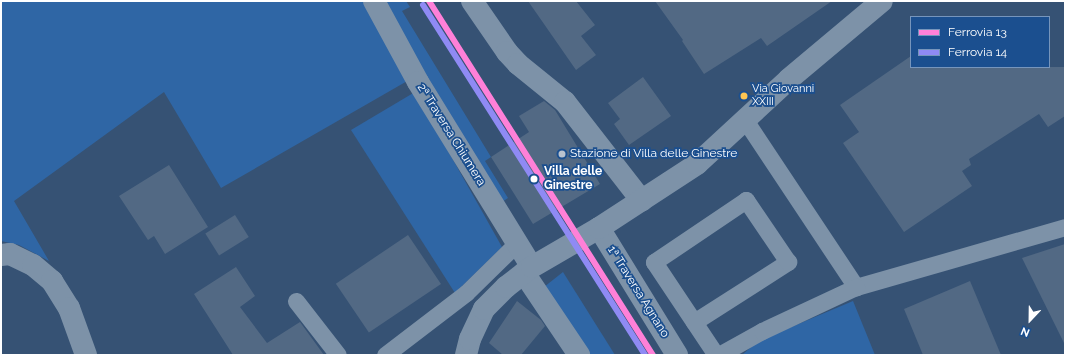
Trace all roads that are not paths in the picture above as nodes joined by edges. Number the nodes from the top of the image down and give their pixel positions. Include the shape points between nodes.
1 (374, 1) edge
2 (472, 1) edge
3 (882, 1) edge
4 (745, 120) junction
5 (642, 201) junction
6 (1065, 227) edge
7 (599, 228) junction
8 (517, 243) junction
9 (1, 255) edge
10 (528, 270) junction
11 (856, 287) junction
12 (296, 301) dead end
13 (694, 322) junction
14 (86, 355) edge
15 (338, 355) edge
16 (385, 355) edge
17 (466, 355) edge
18 (579, 355) edge
19 (677, 355) edge
20 (718, 355) edge

1 - 8 street, 2ª Traversa Chiumera via 418,82
2 - 5 street via 507,52 565,102
3 - 4 street via 789,79
4 - 5 street via 697,164
4 - 11 lane
5 - 7 street
6 - 11 lane
7 - 10 street
7 - 19 street, 1ª Traversa Agnano
8 - 10 street, 2ª Traversa Chiumera
8 - 16 lane via 466,293
9 - 14 street via 10,254 33,265 52,281 69,308
10 - 17 street via 484,309 470,338
10 - 18 street, 2ª Traversa Chiumera
11 - 20 lane via 762,331
12 - 15 lane
13 - 13 lane via 654,262 746,200 788,262
13 - 20 lane

